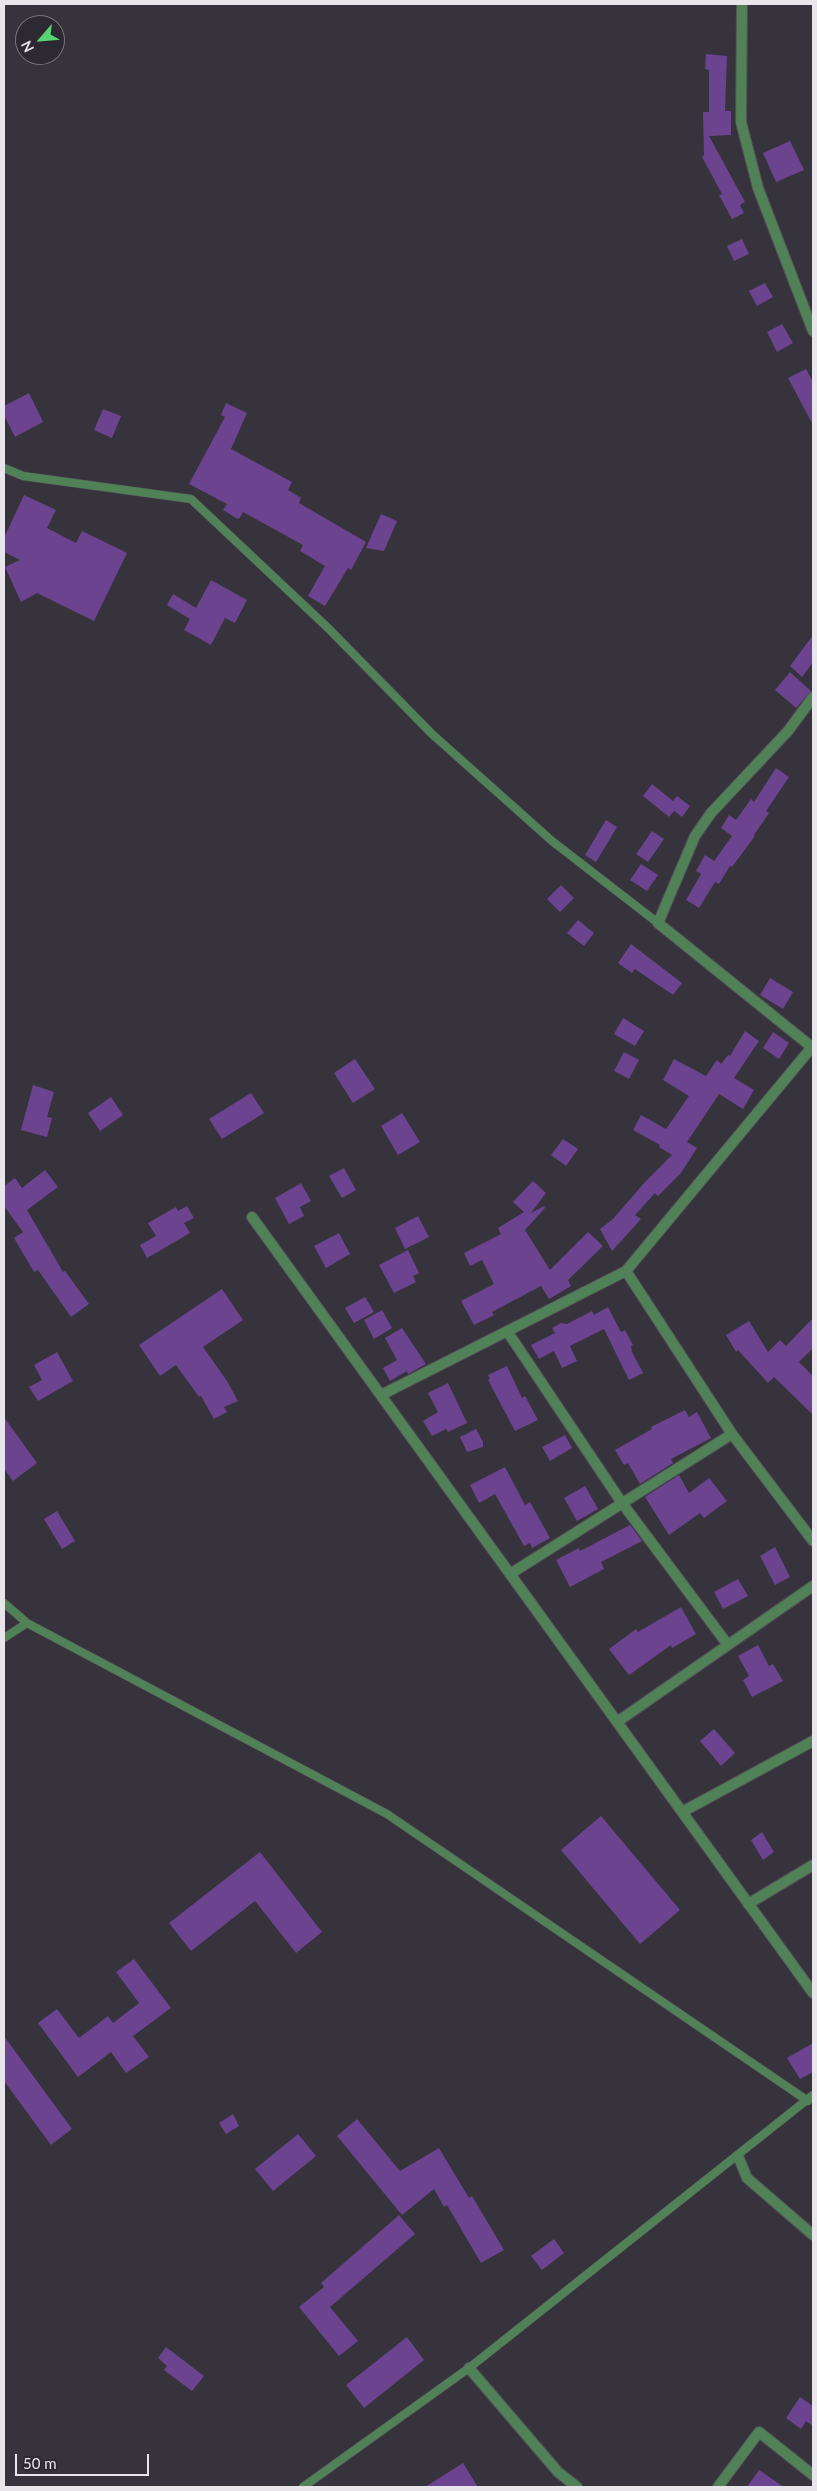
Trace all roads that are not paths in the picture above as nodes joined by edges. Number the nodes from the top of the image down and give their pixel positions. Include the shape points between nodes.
1 (742, 4) edge
2 (813, 331) edge
3 (4, 468) edge
4 (813, 697) edge
5 (658, 923) junction
6 (813, 1048) edge
7 (252, 1217) dead end
8 (626, 1271) junction
9 (507, 1331) junction
10 (381, 1395) junction
11 (732, 1434) junction
12 (622, 1503) junction
13 (813, 1541) edge
14 (510, 1574) junction
15 (813, 1586) edge
16 (4, 1603) edge
17 (27, 1623) junction
18 (4, 1638) edge
19 (728, 1645) junction
20 (617, 1722) junction
21 (813, 1741) edge
22 (682, 1812) junction
23 (813, 1865) edge
24 (748, 1904) junction
25 (813, 1993) edge
26 (811, 2098) edge
27 (738, 2156) junction
28 (813, 2236) edge
29 (469, 2368) junction
30 (813, 2475) edge
31 (303, 2487) edge
32 (577, 2487) edge
33 (718, 2487) edge

1 - 2 street via 741,122 758,188
3 - 5 lane via 23,476 191,499 328,628 432,734 552,841
4 - 5 street via 788,731 694,836
5 - 6 street
6 - 8 street
7 - 10 street
8 - 9 street
8 - 11 street
9 - 10 street
9 - 12 street
10 - 14 street
11 - 12 street
11 - 13 street
12 - 14 street
12 - 19 street
14 - 20 street
15 - 19 street
16 - 17 lane
17 - 18 lane
17 - 26 lane via 387,1814
19 - 20 street
20 - 22 street
21 - 22 street
22 - 24 street
23 - 24 street
24 - 25 street
26 - 27 lane
27 - 28 street via 747,2178
27 - 29 lane
29 - 31 lane
29 - 32 street via 558,2472
30 - 33 street via 759,2432

